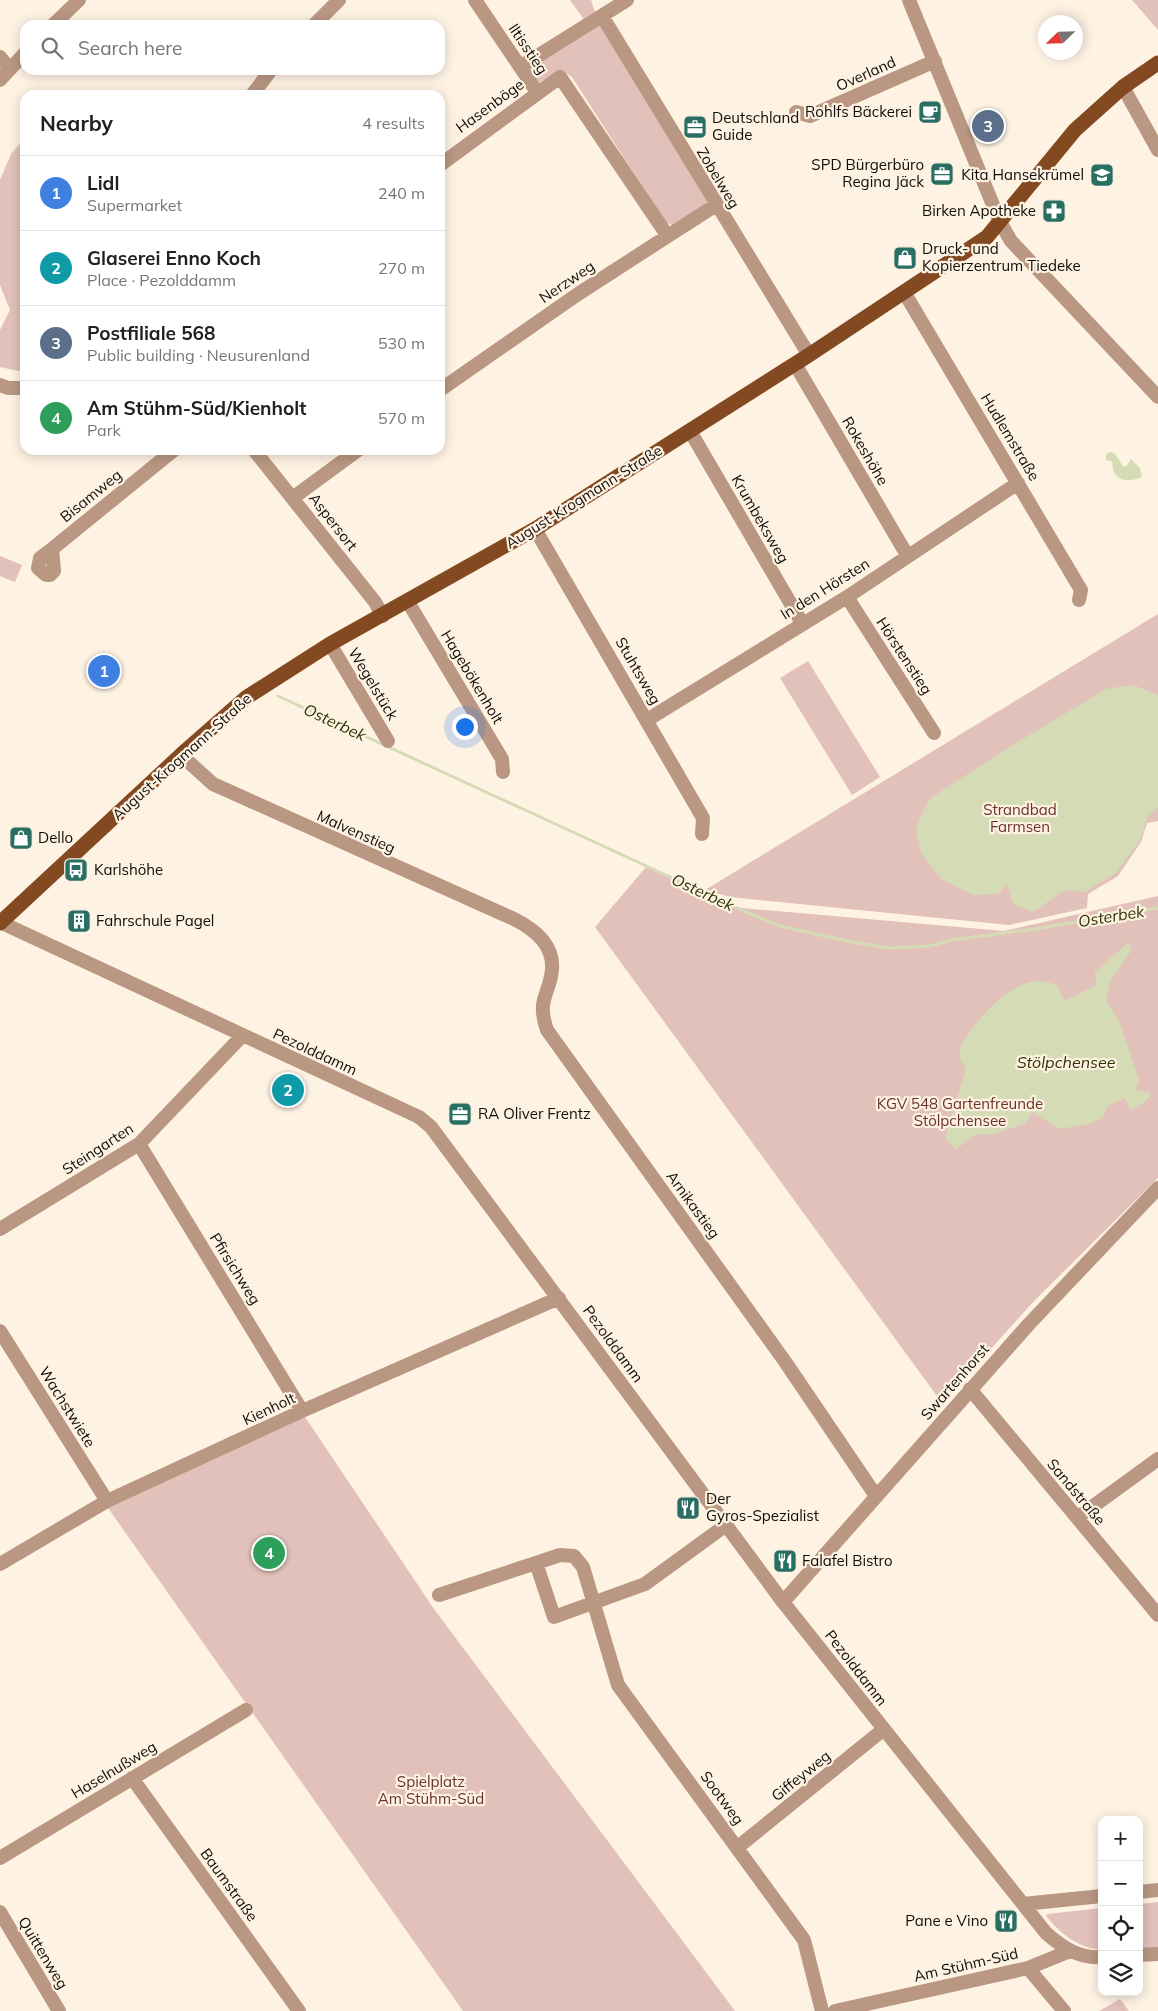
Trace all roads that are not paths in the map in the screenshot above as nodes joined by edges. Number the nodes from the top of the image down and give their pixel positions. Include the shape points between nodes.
1 (79, 0) edge
2 (339, 0) edge
3 (475, 0) edge
4 (627, 0) edge
5 (909, 0) edge
6 (602, 16) junction
7 (58, 20) edge
8 (319, 20) edge
9 (0, 57) edge
10 (20, 58) edge
11 (935, 61) junction
12 (1158, 63) edge
13 (520, 66) junction
14 (10, 68) junction
15 (267, 75) edge
16 (0, 80) edge
17 (1123, 87) junction
18 (256, 90) edge
19 (537, 92) junction
20 (796, 112) dead end
21 (1158, 150) edge
22 (445, 161) edge
23 (716, 205) junction
24 (1000, 222) junction
25 (667, 235) junction
26 (904, 292) junction
27 (809, 356) junction
28 (795, 364) junction
29 (0, 386) edge
30 (445, 387) edge
31 (20, 388) edge
32 (1158, 397) edge
33 (690, 431) junction
34 (168, 455) edge
35 (258, 455) edge
36 (351, 455) edge
37 (1018, 483) junction
38 (294, 497) junction
39 (535, 528) junction
40 (52, 549) dead end
41 (908, 554) junction
42 (847, 597) junction
43 (1078, 600) dead end
44 (408, 602) junction
45 (383, 616) junction
46 (802, 623) junction
47 (330, 644) junction
48 (648, 720) junction
49 (934, 732) dead end
50 (388, 741) dead end
51 (181, 755) junction
52 (503, 772) dead end
53 (702, 834) dead end
54 (0, 923) edge
55 (526, 925) joint
56 (242, 1036) junction
57 (139, 1144) junction
58 (1158, 1188) edge
59 (0, 1229) edge
60 (559, 1298) junction
61 (0, 1331) edge
62 (970, 1389) junction
63 (302, 1411) junction
64 (1158, 1459) edge
65 (876, 1496) junction
66 (107, 1501) junction
67 (1077, 1518) junction
68 (726, 1525) junction
69 (536, 1563) junction
70 (0, 1564) edge
71 (438, 1595) dead end
72 (783, 1602) junction
73 (595, 1604) junction
74 (1158, 1615) edge
75 (246, 1710) dead end
76 (884, 1730) junction
77 (132, 1778) junction
78 (738, 1847) junction
79 (0, 1858) edge
80 (1158, 1890) edge
81 (1143, 1892) edge
82 (1098, 1896) edge
83 (1023, 1904) junction
84 (0, 1912) edge
85 (1070, 1951) junction
86 (1158, 1954) edge
87 (1143, 1955) edge
88 (1098, 1958) edge
89 (1028, 1968) junction
90 (59, 2011) edge
91 (299, 2011) edge
92 (822, 2011) edge
93 (835, 2011) edge
94 (1064, 2011) edge

1 - 7 street
2 - 8 street
3 - 13 street, Iltisstieg
4 - 6 street
5 - 11 street
6 - 13 street
6 - 23 street, Zobelweg
9 - 14 street
10 - 14 street
11 - 20 street, Overland via 807,121
11 - 24 street
12 - 17 main road, August-Krogmann-Straße
13 - 19 street, Iltisstieg
14 - 16 street
15 - 18 street
17 - 21 street
17 - 24 main road, August-Krogmann-Straße via 1075,130
19 - 22 street, Hasenböge
19 - 25 street, Hasenböge via 560,76
23 - 25 street, Nerzweg
23 - 27 street, Zobelweg
24 - 26 main road, August-Krogmann-Straße via 987,237
24 - 32 street via 1011,241
25 - 30 street, Nerzweg
26 - 27 main road, August-Krogmann-Straße
26 - 37 street, Hudlemstraße
27 - 28 main road, August-Krogmann-Straße
28 - 33 main road, August-Krogmann-Straße
28 - 41 street, Rokeshöhe
29 - 31 street
33 - 39 main road, August-Krogmann-Straße
33 - 46 street, Krumbeksweg
34 - 40 street, Bisamweg
35 - 38 street, Aspersort
36 - 38 street
37 - 41 street, In den Hörsten
37 - 43 street, Hudlemstraße via 1081,590
38 - 45 street, Aspersort
39 - 44 main road, August-Krogmann-Straße
39 - 48 street, Stuhtsweg
41 - 42 street, In den Hörsten
42 - 46 street, In den Hörsten
42 - 49 street, Hörstenstieg
44 - 45 main road, August-Krogmann-Straße
44 - 52 street, Hagebökenholt via 502,759
45 - 47 main road, August-Krogmann-Straße
46 - 48 street, In den Hörsten
47 - 50 street, Wegelstück
47 - 51 main road, August-Krogmann-Straße via 247,697
48 - 53 street, Stuhtsweg via 703,818
51 - 54 main road, August-Krogmann-Straße
51 - 55 street, Malvenstieg via 213,784
54 - 56 street, Pezolddamm
55 - 65 street, Arnikastieg via 542,936 550,952 552,969 542,1016 547,1030 786,1363
56 - 57 street, Steingarten
56 - 60 street, Pezolddamm via 419,1117 431,1127
57 - 59 street, Steingarten
57 - 63 street, Pfirsichweg
58 - 62 street, Swartenhorst
60 - 63 street, Kienholt
60 - 68 street, Pezolddamm
61 - 66 street, Wachstwiete
62 - 65 street, Swartenhorst
62 - 67 street, Sandstraße
63 - 66 street, Kienholt
64 - 67 street
65 - 72 street, Swartenhorst
66 - 70 street, Kienholt
67 - 74 street, Sandstraße
68 - 72 street, Pezolddamm
68 - 73 street via 645,1584
69 - 71 street
69 - 73 street, Sootweg via 560,1555 574,1556 583,1567
69 - 73 street via 554,1617
72 - 76 street, Pezolddamm
73 - 78 street, Sootweg via 618,1685
75 - 77 street, Haselnußweg
76 - 78 street, Giffeyweg
76 - 83 street, Pezolddamm
77 - 79 street, Haselnußweg
77 - 91 street, Baumstraße
78 - 92 street, Sootweg via 804,1940
80 - 81 street
82 - 83 street
83 - 85 street, Pezolddamm via 1046,1933
84 - 90 street, Quittenweg
85 - 88 street
85 - 89 street, Am Stühm-Süd
86 - 87 street
89 - 93 street, Am Stühm-Süd
89 - 94 street

